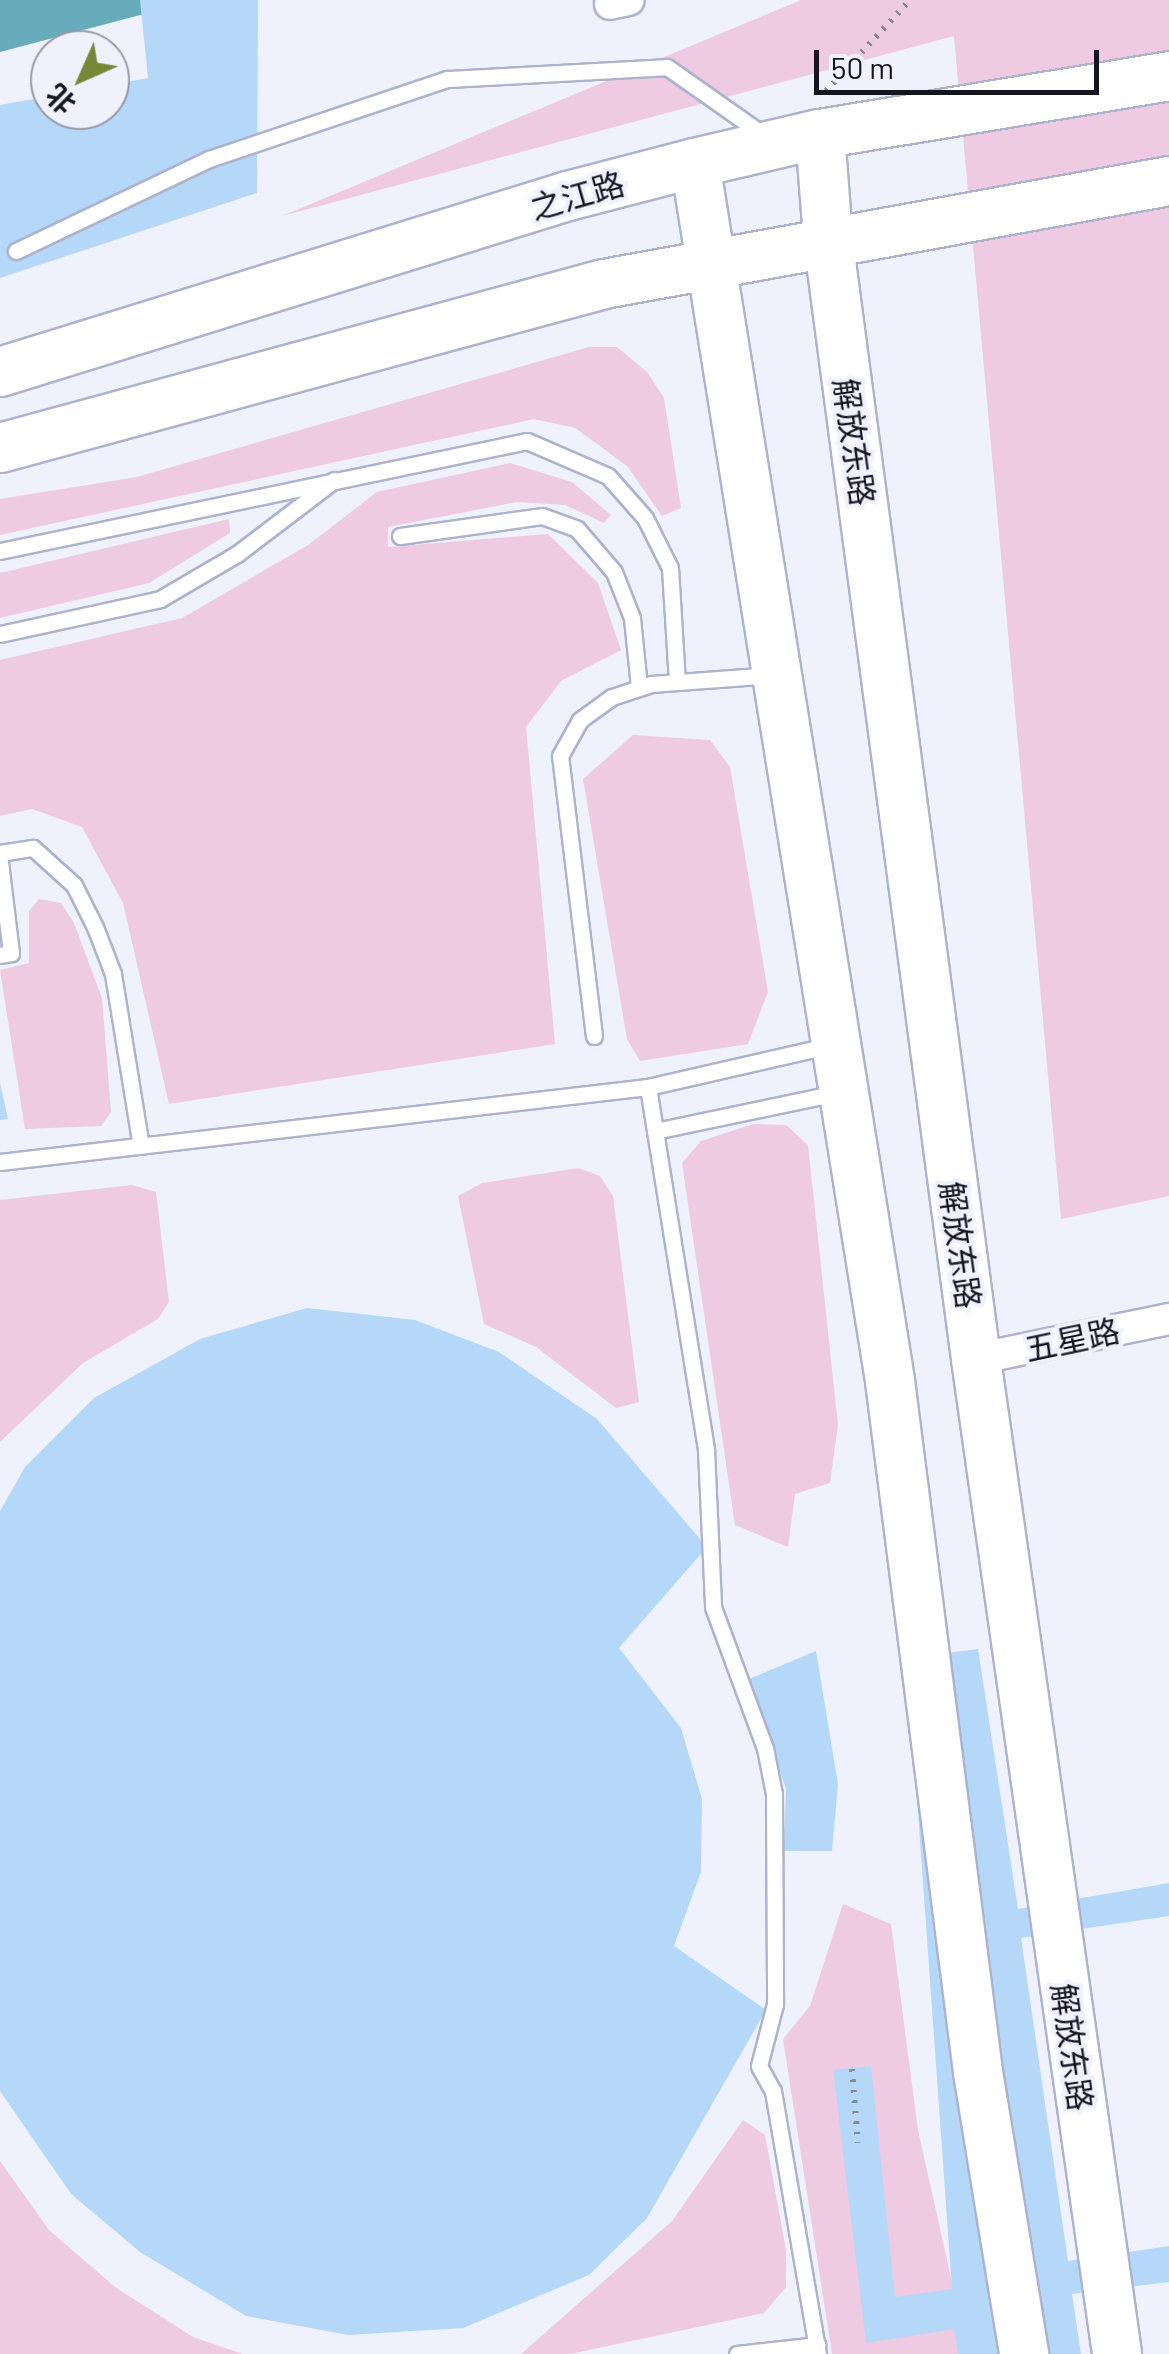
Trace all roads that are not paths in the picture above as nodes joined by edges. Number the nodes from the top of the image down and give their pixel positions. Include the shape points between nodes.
1 (1169, 76) edge
2 (798, 139) junction
3 (695, 164) junction
4 (1169, 181) edge
5 (828, 239) junction
6 (16, 251) dead end
7 (711, 260) junction
8 (0, 372) edge
9 (0, 448) edge
10 (337, 478) junction
11 (400, 536) dead end
12 (0, 550) edge
13 (0, 634) edge
14 (777, 675) junction
15 (677, 682) junction
16 (639, 688) junction
17 (0, 853) edge
18 (0, 862) edge
19 (0, 955) edge
20 (594, 1036) dead end
21 (836, 1044) junction
22 (648, 1087) junction
23 (844, 1091) junction
24 (655, 1130) junction
25 (142, 1146) junction
26 (0, 1162) edge
27 (1169, 1319) edge
28 (976, 1360) junction
29 (817, 2350) edge
30 (737, 2354) edge
31 (1024, 2354) edge
32 (1116, 2354) edge

1 - 2 main road, 之江路
2 - 3 main road, 之江路
2 - 5 main road, 解放东路
2 - 6 lane via 667,67 447,79 209,159
3 - 7 main road
3 - 8 main road, 之江路 via 568,196
4 - 5 main road
5 - 7 main road
5 - 28 main road, 解放东路
7 - 9 main road
7 - 14 main road
10 - 12 lane
10 - 13 lane via 237,554 160,599
10 - 15 lane via 527,441 608,476 645,518 670,568
11 - 16 lane via 542,516 577,528 614,572 632,618
14 - 15 lane
14 - 21 main road
15 - 16 lane
16 - 20 lane via 580,720 560,756
17 - 25 lane via 33,848 74,885 95,927 113,974
18 - 19 lane via 11,953
21 - 22 lane
21 - 23 main road
22 - 24 lane
22 - 25 lane
23 - 24 lane
23 - 31 main road via 890,1381 978,2072
24 - 29 lane via 706,1450 713,1607 765,1748 774,1794 776,2004 759,2066 774,2092
25 - 26 lane
27 - 28 street, 五星路
28 - 32 main road, 解放东路
29 - 30 lane

